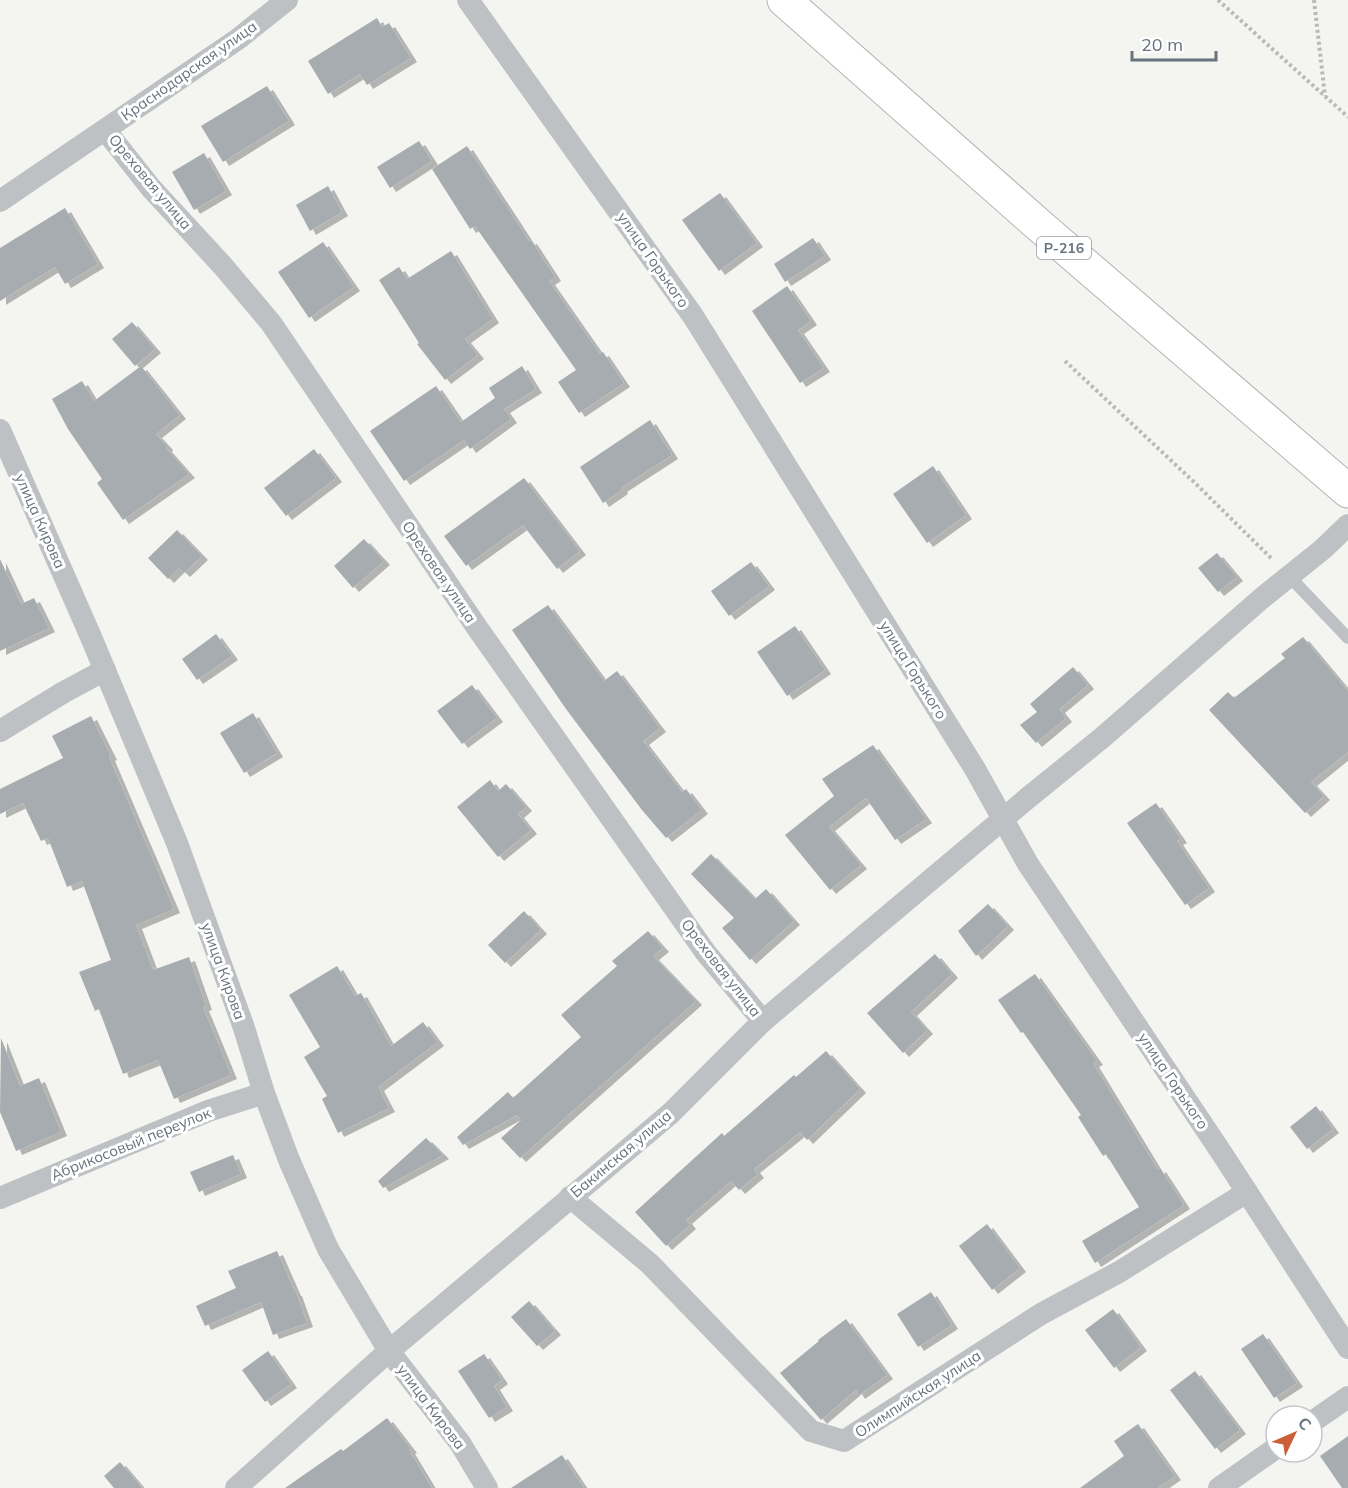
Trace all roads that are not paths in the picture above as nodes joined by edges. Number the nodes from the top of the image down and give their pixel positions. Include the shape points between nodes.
1 (287, 0) edge
2 (468, 0) edge
3 (784, 0) edge
4 (106, 131) junction
5 (0, 201) edge
6 (0, 430) edge
7 (1348, 491) edge
8 (1348, 525) edge
9 (1289, 576) junction
10 (1348, 638) edge
11 (105, 670) junction
12 (0, 731) edge
13 (1004, 819) junction
14 (763, 1021) junction
15 (264, 1093) junction
16 (1247, 1192) junction
17 (570, 1197) junction
18 (0, 1198) edge
19 (1348, 1347) edge
20 (388, 1351) junction
21 (1348, 1397) edge
22 (1324, 1414) edge
23 (1264, 1456) edge
24 (236, 1488) edge
25 (488, 1488) edge
26 (1219, 1488) edge

1 - 4 street, Краснодарская улица
2 - 13 street, улица Горького via 693,316
3 - 7 highway, Р-216
4 - 5 street, Краснодарская улица
4 - 14 street, Ореховая улица via 151,188 271,322 485,639 706,953
6 - 11 street, улица Кирова
8 - 9 street, Бакинская улица
9 - 10 lane
9 - 13 street, Бакинская улица
11 - 12 street
11 - 15 street, улица Кирова via 177,843
13 - 14 street, Бакинская улица
13 - 16 street, улица Горького via 1028,864
14 - 17 street, Бакинская улица via 671,1113
15 - 18 street, Абрикосовый переулок via 208,1111
15 - 20 street, улица Кирова via 328,1249
16 - 17 street, Олимпийская улица via 1119,1272 1041,1314 844,1441 811,1431 650,1264
16 - 19 street, улица Горького
17 - 20 street, Бакинская улица
20 - 24 street, Бакинская улица
20 - 25 street, улица Кирова via 460,1443
21 - 22 street
23 - 26 street

